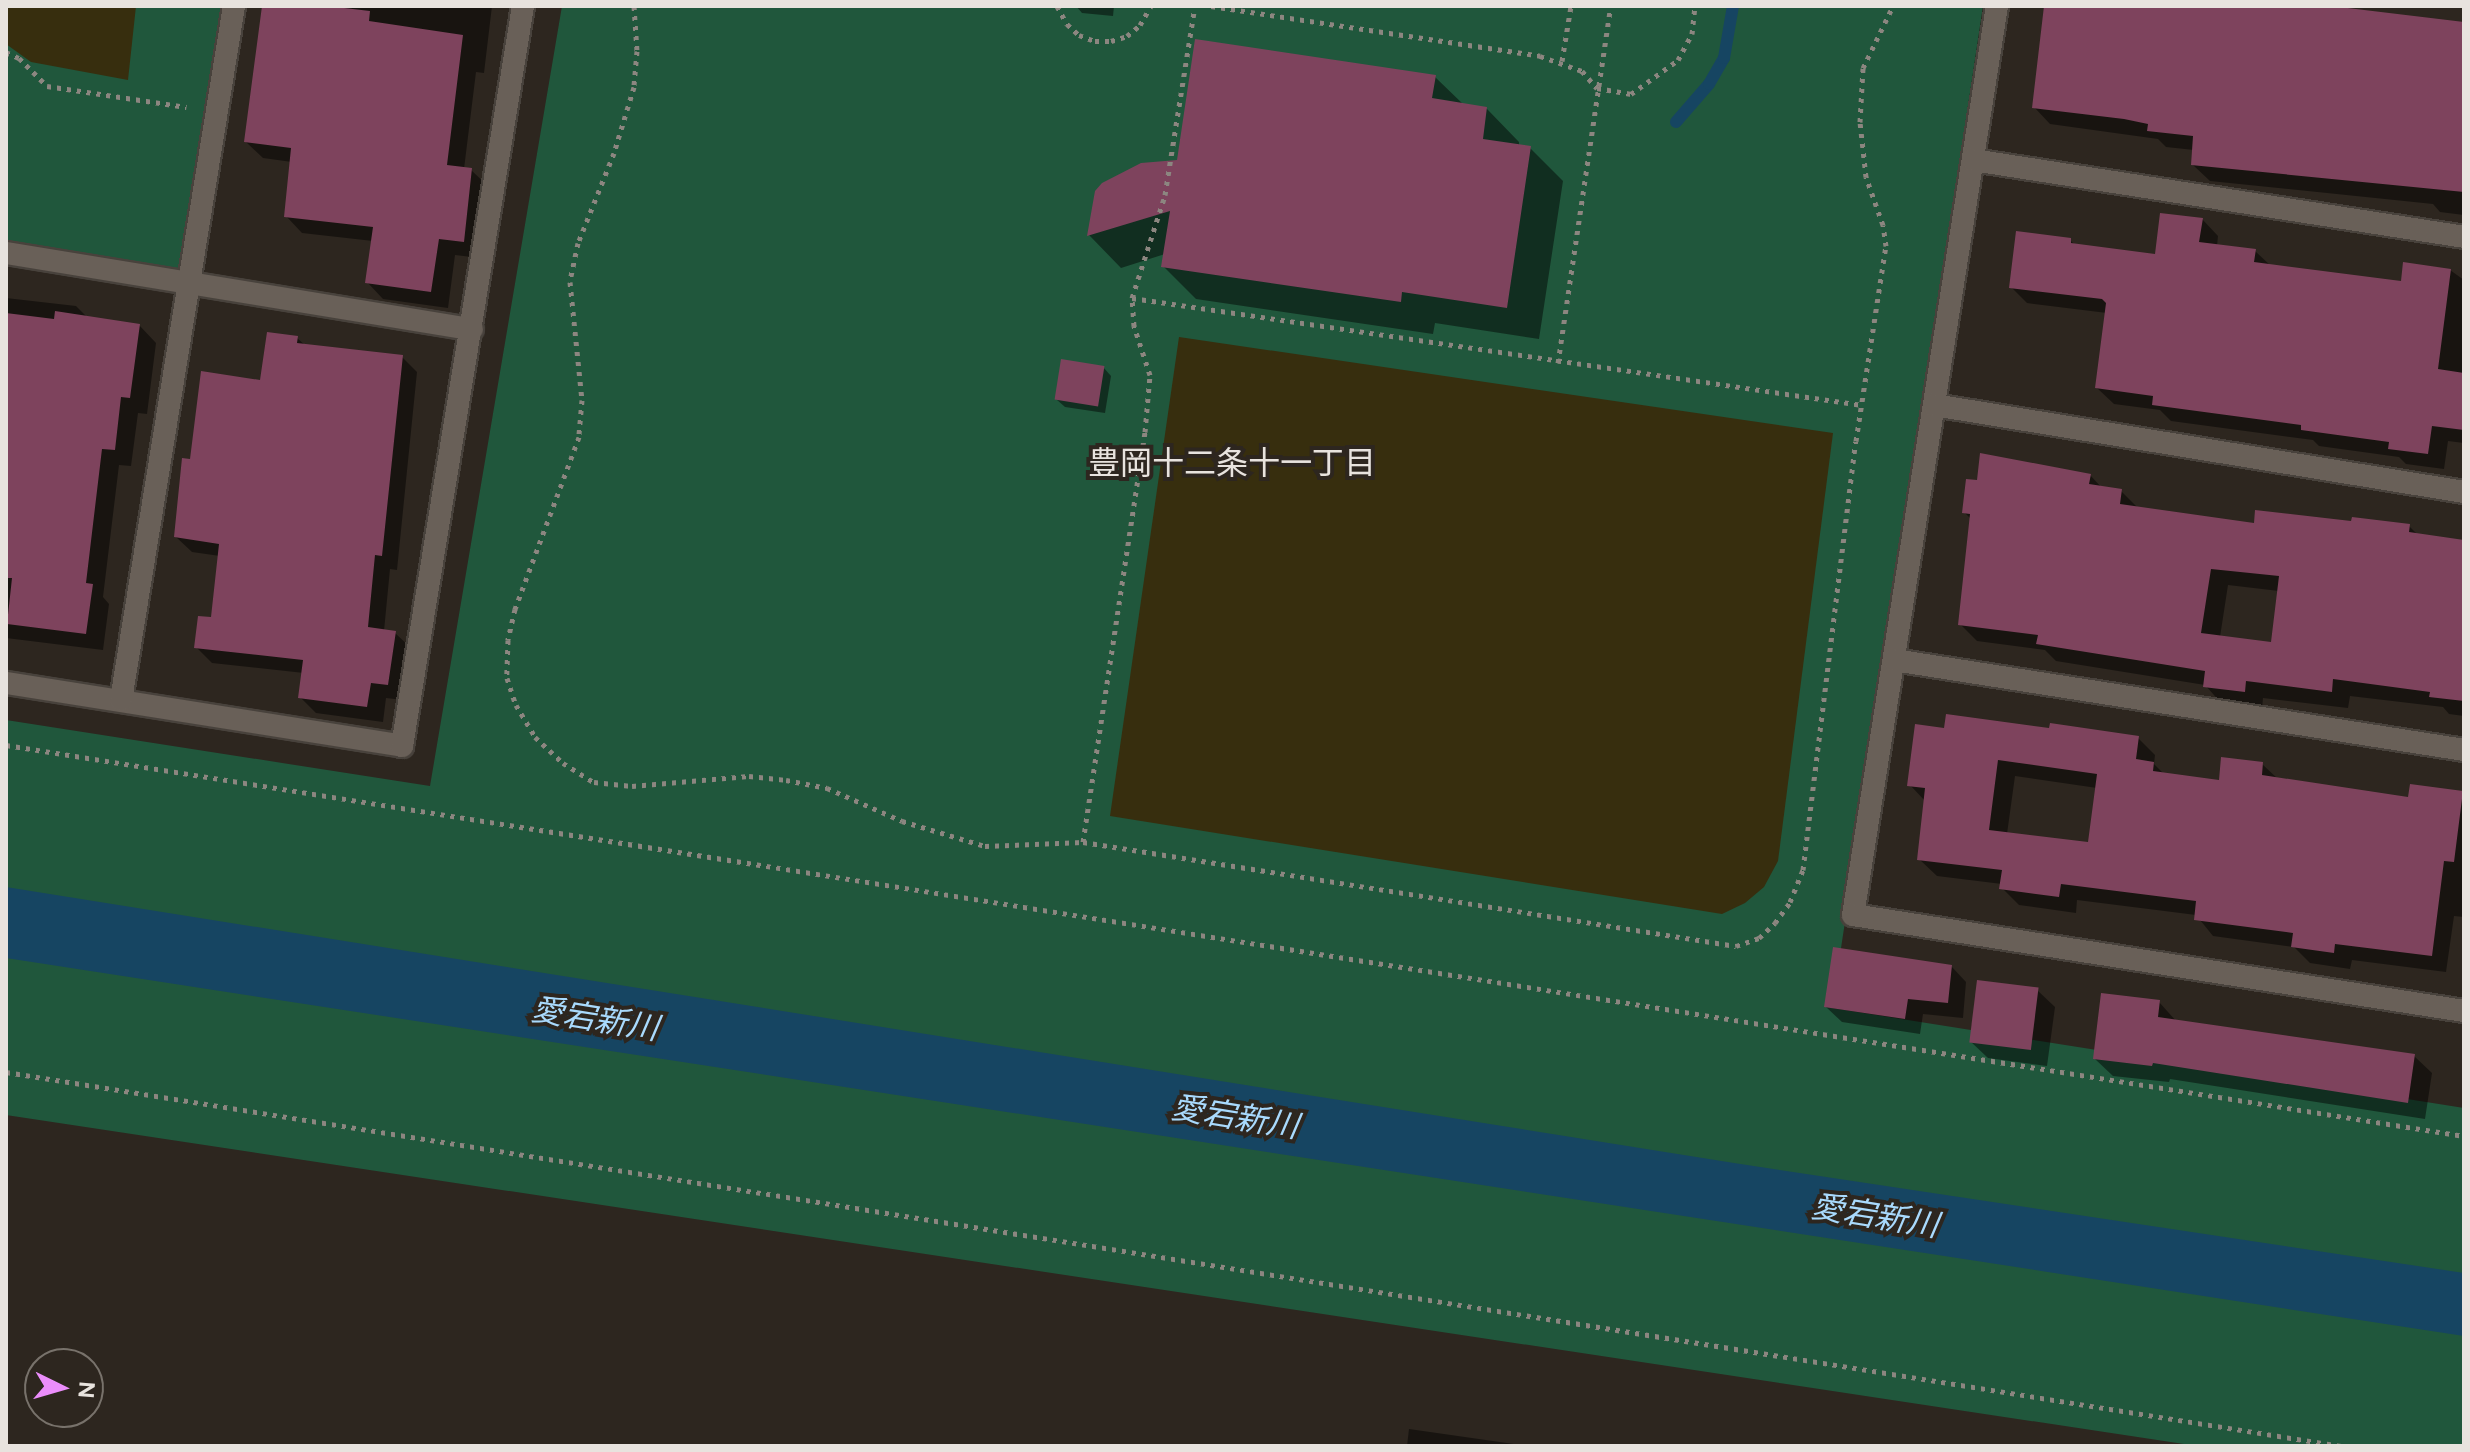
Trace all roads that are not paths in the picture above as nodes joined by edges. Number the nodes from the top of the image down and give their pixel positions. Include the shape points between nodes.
1 (234, 6) edge
2 (523, 6) edge
3 (1997, 6) edge
4 (1973, 160) junction
5 (2464, 237) edge
6 (6, 253) edge
7 (191, 283) junction
8 (472, 329) junction
9 (1934, 405) junction
10 (2464, 492) edge
11 (1894, 660) junction
12 (6, 683) edge
13 (121, 700) junction
14 (2464, 750) edge
15 (2464, 1011) edge

1 - 7 street
2 - 8 street
3 - 4 street
4 - 5 street
4 - 9 street
6 - 7 street
7 - 8 street
7 - 13 street
8 - 13 street via 402,746
9 - 10 street
9 - 11 street
11 - 14 street
11 - 15 street via 1853,915
12 - 13 street

